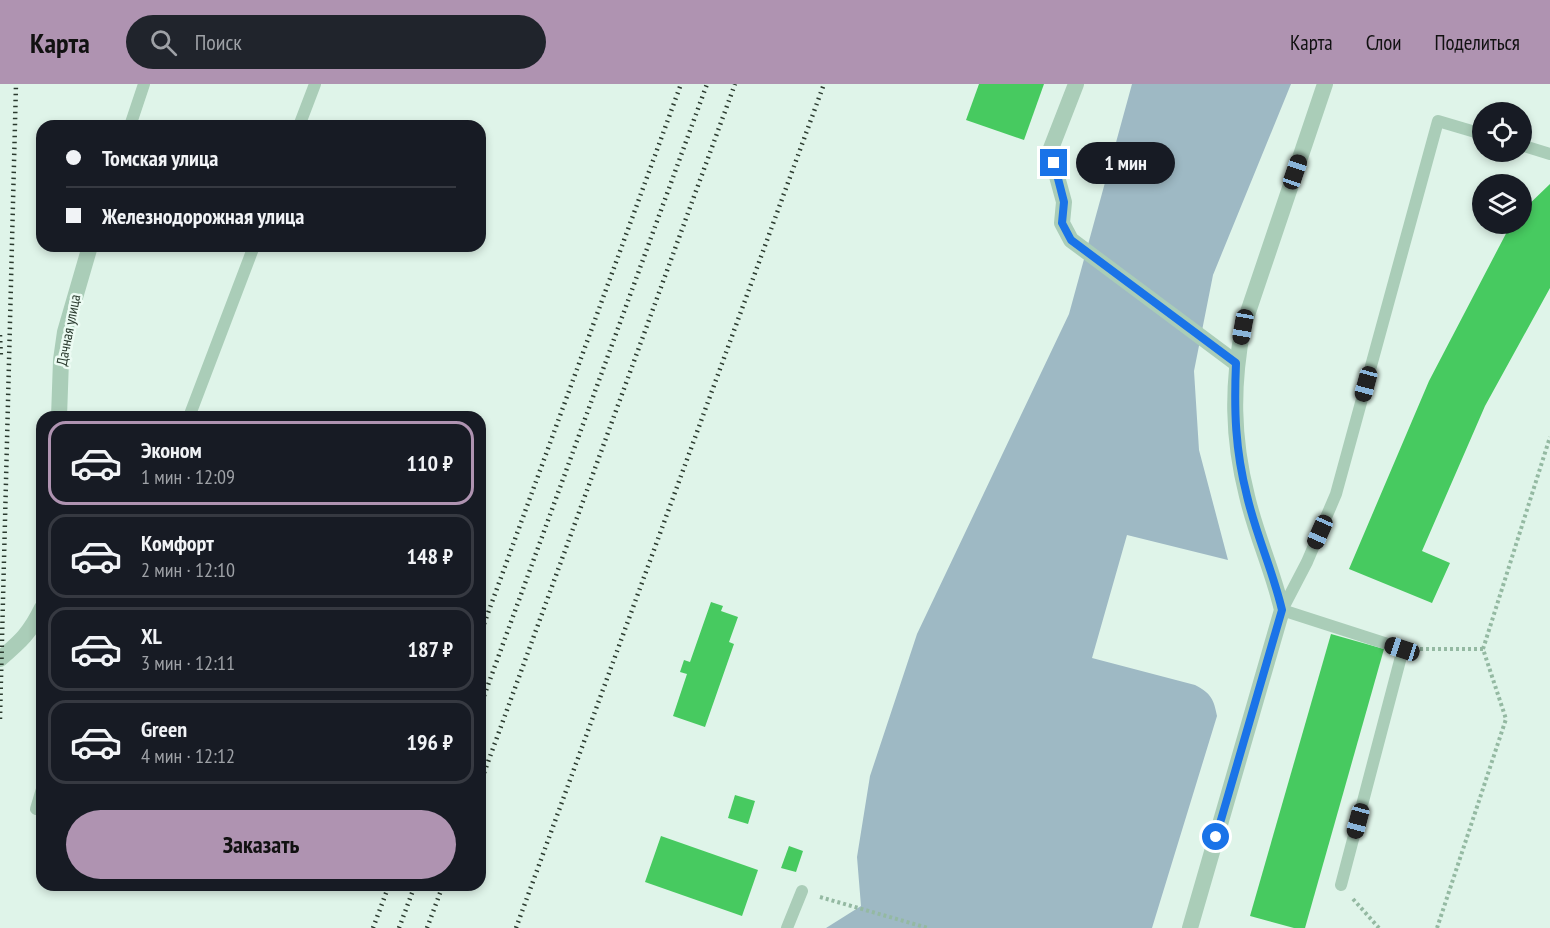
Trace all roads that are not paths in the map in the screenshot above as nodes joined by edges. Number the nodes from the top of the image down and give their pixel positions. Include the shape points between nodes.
1 (144, 84) edge
2 (315, 84) edge
3 (1076, 84) edge
4 (1325, 84) edge
5 (132, 120) edge
6 (301, 120) edge
7 (1472, 131) edge
8 (1532, 148) edge
9 (1550, 154) edge
10 (88, 252) edge
11 (252, 252) edge
12 (1236, 363) junction
13 (59, 411) edge
14 (191, 411) edge
15 (1282, 610) junction
16 (36, 623) edge
17 (0, 659) edge
18 (1341, 885) road end
19 (802, 891) road end
20 (787, 928) edge
21 (1190, 928) edge

1 - 5 lane
2 - 6 lane
3 - 12 street via 1050,151 1064,202 1062,223 1071,240
4 - 12 street via 1243,327
7 - 15 lane via 1438,121 1336,494
8 - 9 lane
10 - 13 street, Дачная улица via 65,332
11 - 14 lane
12 - 15 street via 1234,416 1241,468
15 - 18 lane via 1402,649
15 - 21 street
16 - 17 street
19 - 20 lane

